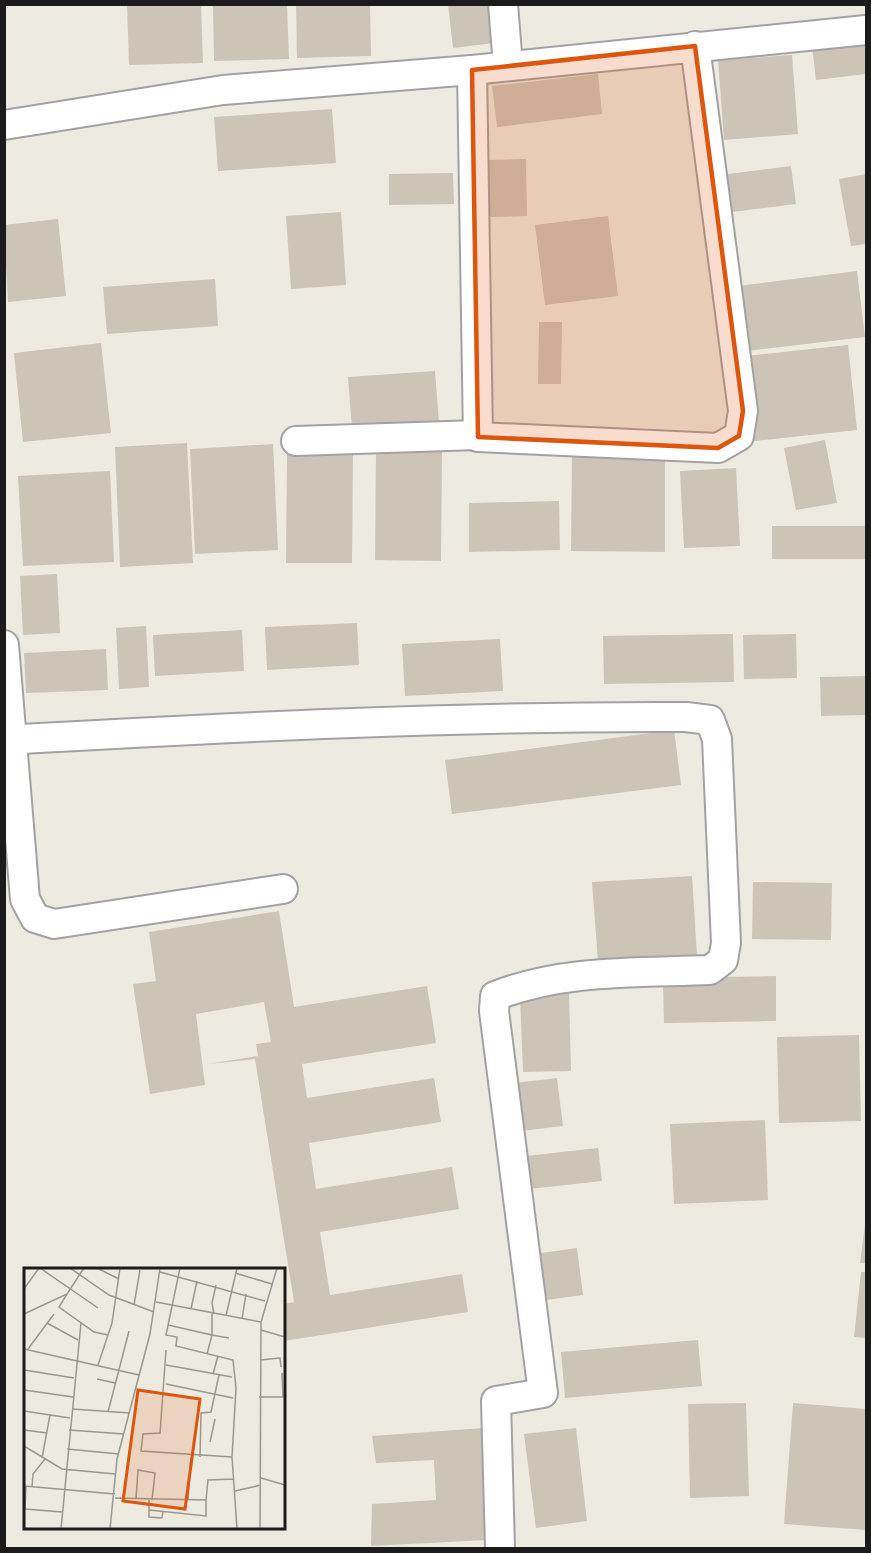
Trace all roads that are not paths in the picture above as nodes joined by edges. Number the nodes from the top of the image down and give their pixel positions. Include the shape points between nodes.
1 (503, 4) edge
2 (867, 30) edge
3 (694, 46) junction
4 (507, 66) junction
5 (472, 70) junction
6 (4, 125) edge
7 (478, 435) junction
8 (296, 441) dead end
9 (4, 645) edge
10 (8, 740) edge
11 (283, 889) dead end
12 (500, 1548) edge

1 - 4 street
2 - 3 street
3 - 4 street
3 - 7 street via 743,411 739,436 718,448
4 - 5 street
5 - 6 street via 223,90
5 - 7 street
7 - 8 street
9 - 10 street
10 - 11 street via 26,899 35,918 54,924
10 - 12 street via 520,716 710,720 717,739 726,943 723,960 710,970 570,975 495,996 543,1393 496,1401

